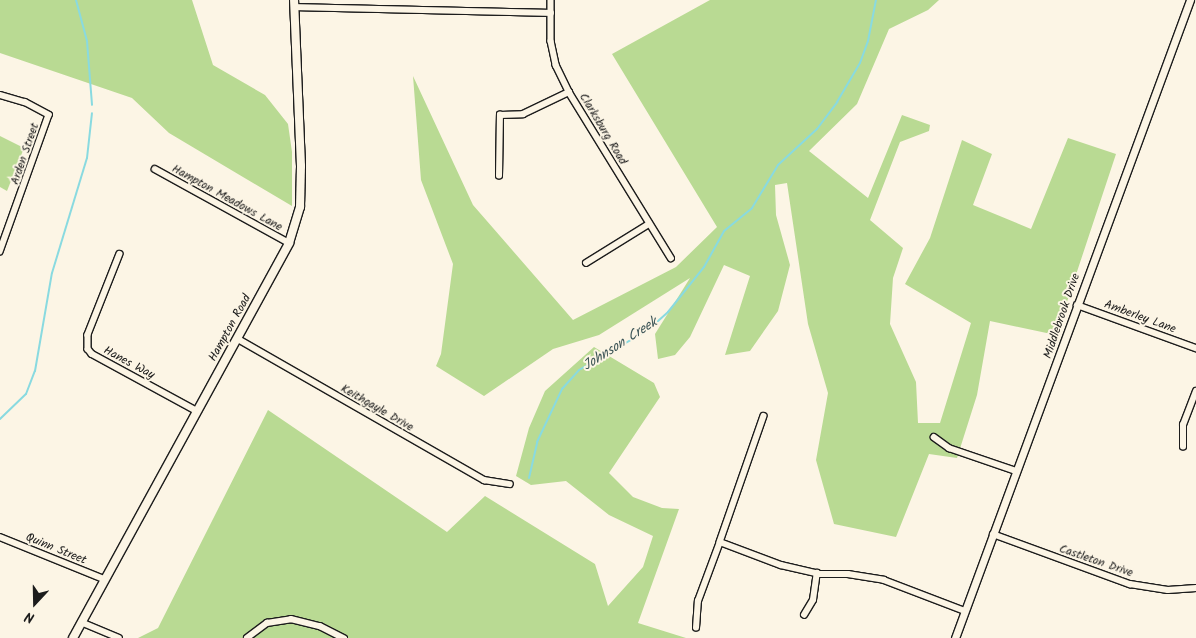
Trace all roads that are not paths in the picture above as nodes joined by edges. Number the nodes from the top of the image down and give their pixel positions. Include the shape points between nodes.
1 (551, 0) edge
2 (1190, 0) edge
3 (294, 4) edge
4 (551, 13) junction
5 (569, 92) junction
6 (0, 95) edge
7 (155, 170) dead end
8 (498, 176) dead end
9 (649, 224) junction
10 (290, 243) junction
11 (0, 252) edge
12 (120, 254) dead end
13 (671, 258) dead end
14 (586, 263) dead end
15 (1077, 305) junction
16 (238, 339) junction
17 (1196, 348) edge
18 (1196, 391) edge
19 (197, 411) junction
20 (764, 416) dead end
21 (934, 436) dead end
22 (1183, 447) dead end
23 (1016, 472) junction
24 (510, 484) dead end
25 (993, 534) junction
26 (0, 537) edge
27 (720, 542) junction
28 (817, 573) junction
29 (104, 579) junction
30 (1196, 588) edge
31 (965, 611) junction
32 (804, 615) dead end
33 (81, 622) junction
34 (696, 628) dead end
35 (72, 638) edge
36 (119, 638) edge
37 (247, 638) edge
38 (344, 638) edge
39 (955, 638) edge

1 - 4 street, Clarksburg Road
2 - 15 street, Middlebrook Drive
3 - 4 street
3 - 10 main road, Hampton Road via 301,181 300,207
4 - 5 street, Clarksburg Road via 551,41 556,65
5 - 8 street via 522,114 500,115
5 - 9 street, Clarksburg Road
6 - 11 street, Arden Street via 47,112 48,118
7 - 10 street, Hampton Meadows Lane
9 - 13 street, Clarksburg Road
9 - 14 street
10 - 16 main road, Hampton Road
12 - 19 street, Hanes Way via 88,335 88,349
15 - 17 street, Amberley Lane
15 - 23 street, Middlebrook Drive
16 - 19 main road, Hampton Road
16 - 24 street, Keithgayle Drive via 484,480
18 - 22 street via 1183,425
19 - 29 main road, Hampton Road
20 - 27 street
21 - 23 street via 949,448
23 - 25 street, Middlebrook Drive
25 - 30 street, Castleton Drive via 1130,584 1168,590
25 - 31 street, Middlebrook Drive
26 - 29 street, Quinn Street
27 - 28 street via 781,565
27 - 34 street via 698,601
28 - 31 street via 884,580
28 - 32 street via 813,600
29 - 33 main road, Hampton Road
31 - 39 street, Middlebrook Drive
33 - 35 main road, Hampton Road
33 - 36 street
37 - 38 street via 267,623 291,619 320,626

